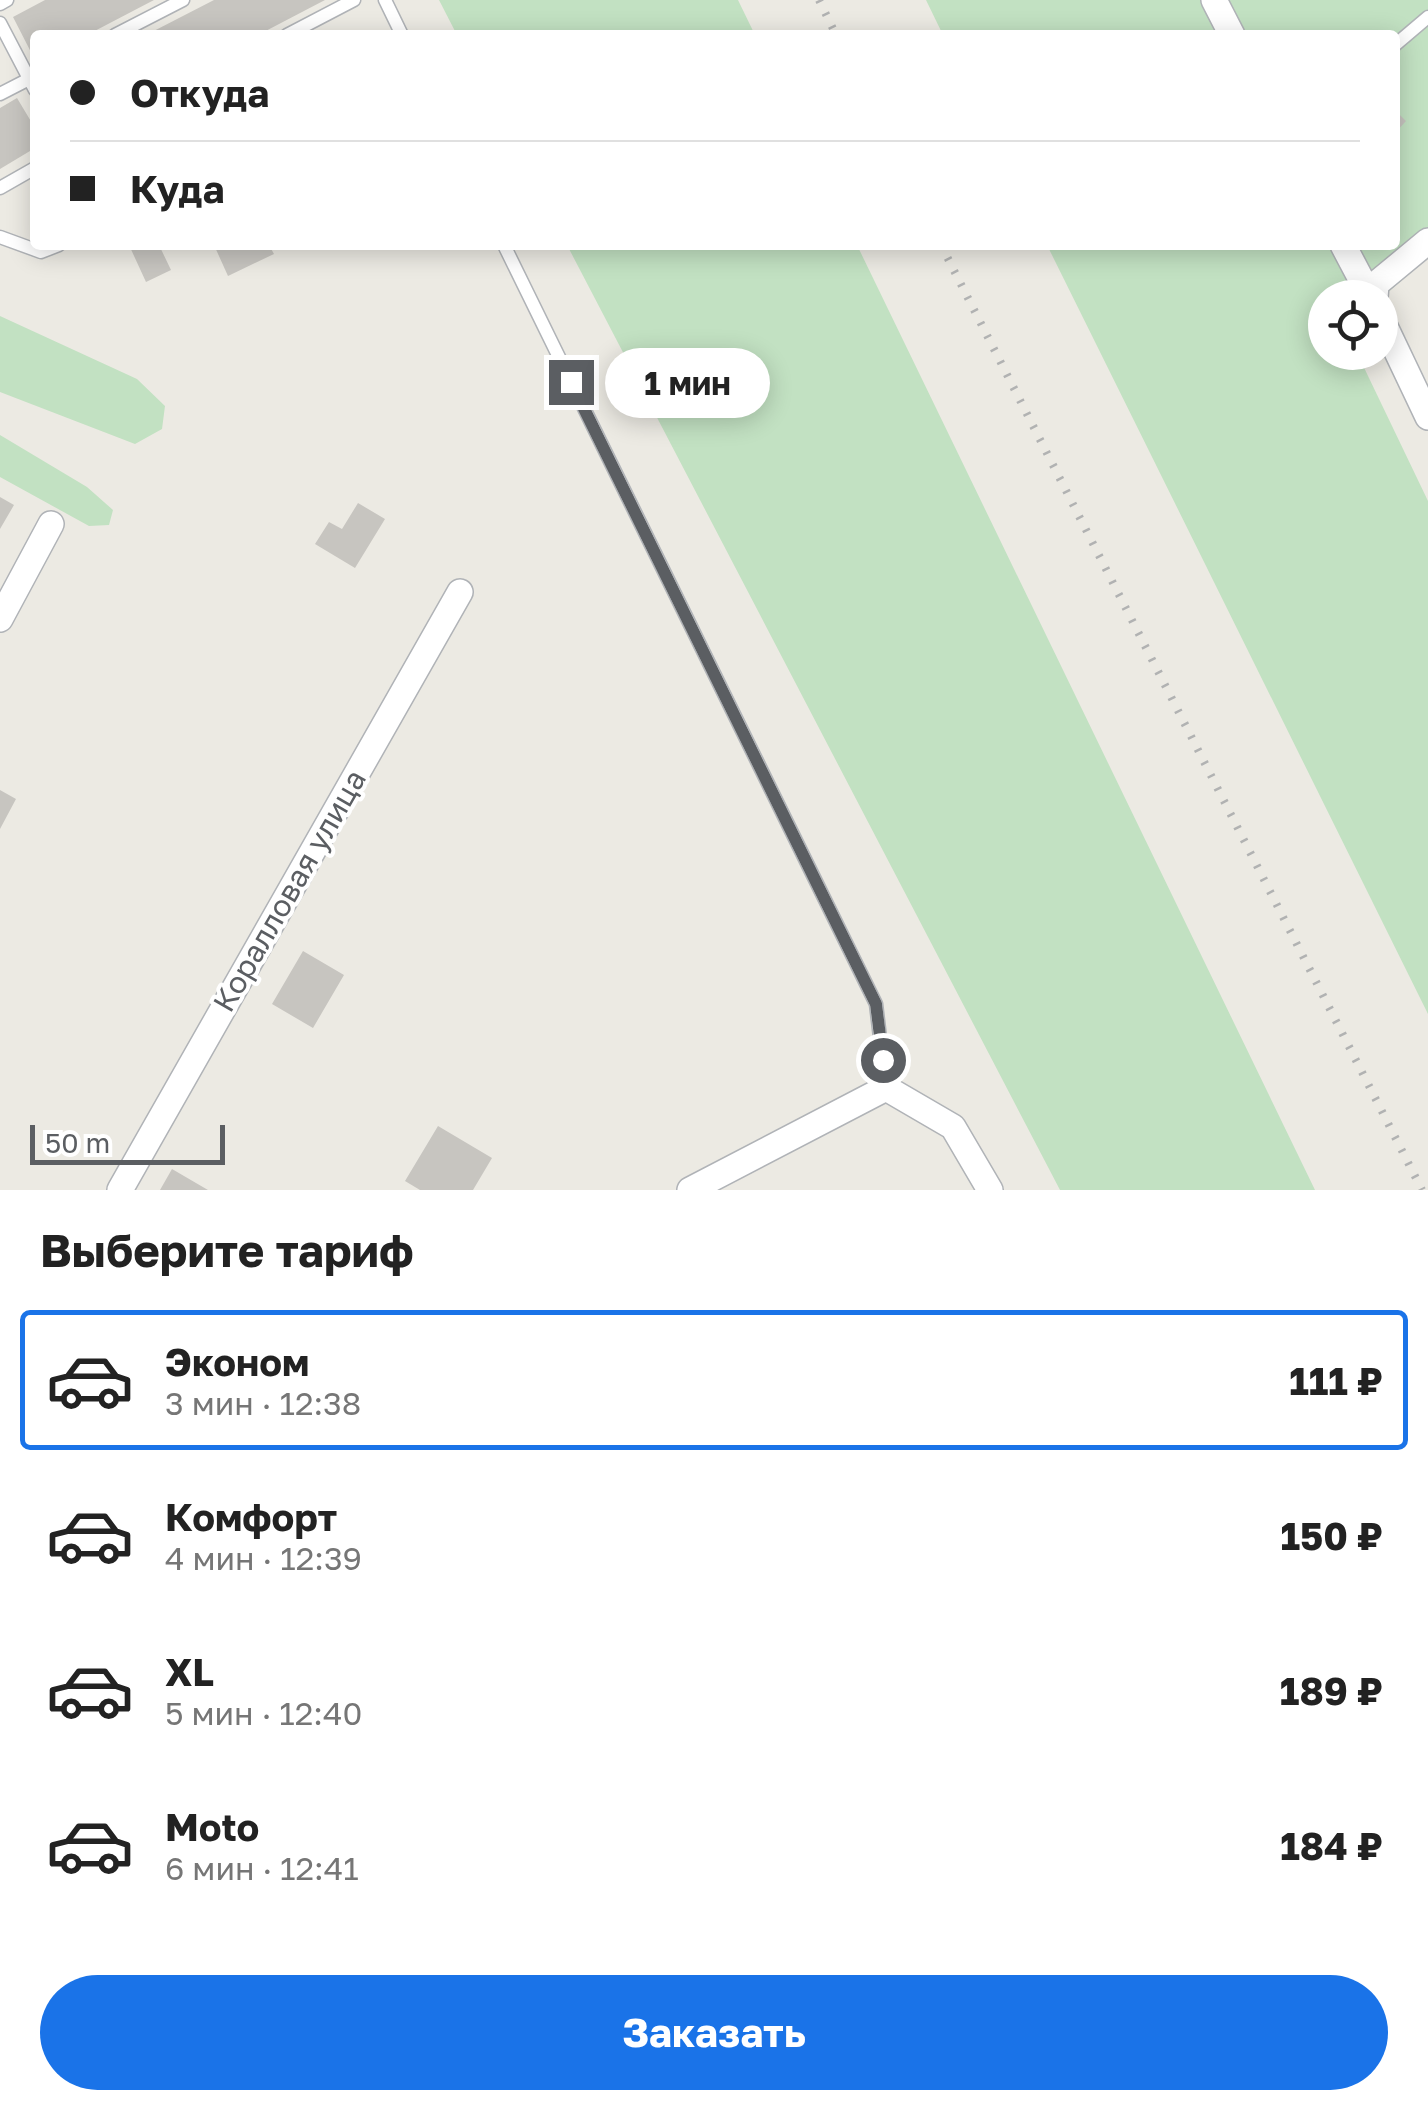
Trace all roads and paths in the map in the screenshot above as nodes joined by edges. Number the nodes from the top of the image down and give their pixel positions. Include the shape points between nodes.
1 (7, 0) edge
2 (183, 0) edge
3 (354, 0) edge
4 (384, 0) edge
5 (1214, 0) edge
6 (0, 4) edge
7 (1428, 17) edge
8 (0, 24) edge
9 (125, 30) edge
10 (297, 30) edge
11 (399, 30) edge
12 (1229, 30) edge
13 (1400, 42) edge
14 (30, 77) edge
15 (30, 83) edge
16 (0, 94) edge
17 (30, 171) edge
18 (0, 188) edge
19 (0, 237) edge
20 (1428, 241) edge
21 (30, 248) edge
22 (506, 250) edge
23 (1346, 250) edge
24 (1363, 280) edge
25 (1381, 280) edge
26 (1398, 354) edge
27 (1428, 418) edge
28 (51, 524) dead end
29 (460, 592) dead end
30 (0, 618) edge
31 (886, 1088) junction
32 (120, 1190) edge
33 (690, 1190) edge
34 (990, 1190) edge

1 - 6 lane
2 - 9 lane
3 - 10 lane
4 - 11 lane
5 - 12 street
7 - 13 lane
8 - 14 lane
15 - 16 lane
17 - 18 lane
19 - 21 lane
20 - 25 street
22 - 31 lane via 876,1004
23 - 24 street
26 - 27 street
28 - 30 street
29 - 32 street, Коралловая улица
31 - 33 street
31 - 34 street via 953,1127

